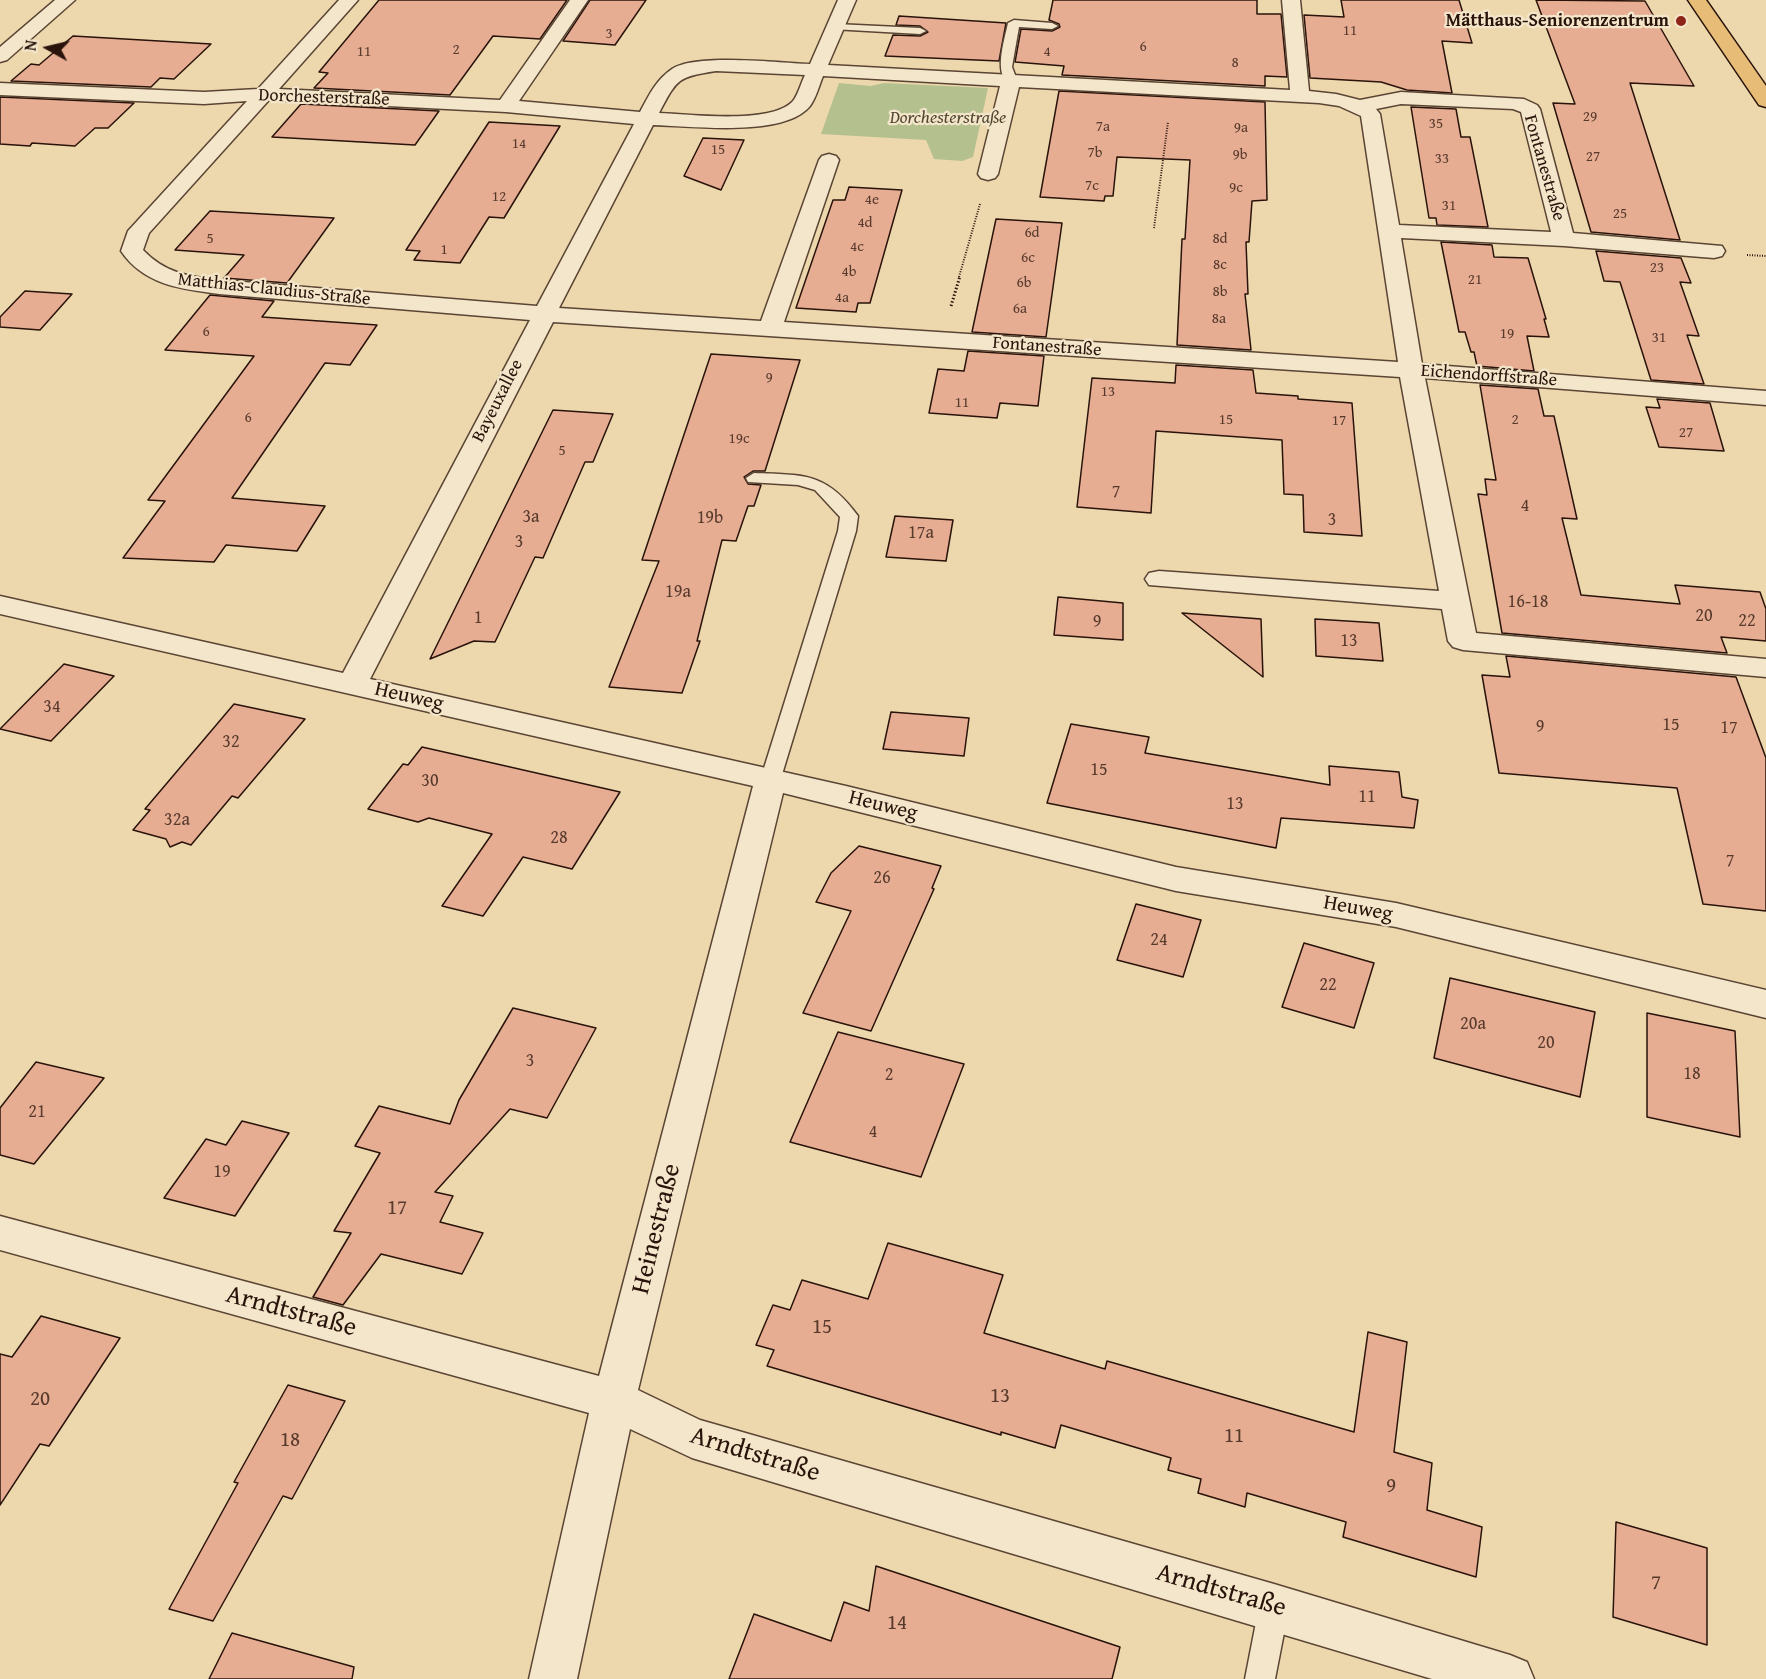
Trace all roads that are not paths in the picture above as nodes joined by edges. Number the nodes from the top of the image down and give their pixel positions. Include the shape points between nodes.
1 (66, 0) edge
2 (348, 0) edge
3 (579, 0) edge
4 (847, 0) edge
5 (1291, 0) edge
6 (1697, 0) edge
7 (1052, 26) dead end
8 (836, 27) junction
9 (920, 31) dead end
10 (0, 56) edge
11 (816, 70) junction
12 (1011, 80) junction
13 (0, 89) edge
14 (264, 94) junction
15 (1300, 96) junction
16 (1766, 101) edge
17 (506, 106) junction
18 (1360, 106) junction
19 (648, 119) junction
20 (829, 160) dead end
21 (988, 174) road end
22 (1389, 231) junction
23 (1564, 239) junction
24 (1714, 251) dead end
25 (543, 314) junction
26 (770, 330) junction
27 (1411, 370) junction
28 (1766, 398) edge
29 (754, 478) dead end
30 (1159, 579) dead end
31 (1455, 602) junction
32 (0, 605) edge
33 (1766, 668) edge
34 (352, 684) junction
35 (770, 781) junction
36 (1766, 1004) edge
37 (0, 1233) edge
38 (614, 1400) junction
39 (1274, 1606) junction
40 (553, 1679) edge
41 (1260, 1679) edge
42 (1510, 1679) edge

1 - 10 street
2 - 14 street, Matthias-Claudius-Straße
3 - 17 street
4 - 8 street
5 - 15 street
6 - 16 main road
7 - 12 lane via 1014,23 1006,67
8 - 9 lane
8 - 11 street
11 - 12 street
11 - 19 street, Dorchesterstraße via 802,103 789,113 769,119
11 - 19 street, Bayeuxallee via 716,65 681,71 664,85
12 - 15 street
12 - 21 street
13 - 14 street, Dorchesterstraße via 204,98
14 - 17 street, Dorchesterstraße
14 - 25 street, Matthias-Claudius-Straße via 139,231 132,251 146,268 174,281 219,287
15 - 18 street via 1340,99
17 - 19 street, Dorchesterstraße
18 - 22 street via 1370,114
18 - 23 street, Fontanestraße via 1401,98 1517,103 1530,109
19 - 25 street, Bayeuxallee
20 - 26 street
22 - 23 street, Fontanestraße
22 - 27 street
23 - 24 street, Fontanestraße
25 - 26 street, Fontanestraße
25 - 34 street, Bayeuxallee
26 - 27 street, Fontanestraße
27 - 28 street, Eichendorffstraße
27 - 31 street, Eichendorffstraße
29 - 35 lane via 798,480 820,486 849,516
30 - 31 street
31 - 33 street, Eichendorffstraße via 1463,641
32 - 34 street, Heuweg
34 - 35 street, Heuweg
35 - 36 street, Heuweg via 1176,879 1396,915
35 - 38 street, Heinestraße
37 - 38 street, Arndtstraße
38 - 39 street, Arndtstraße via 692,1438
38 - 40 street, Heinestraße
39 - 41 lane
39 - 42 street, Arndtstraße

